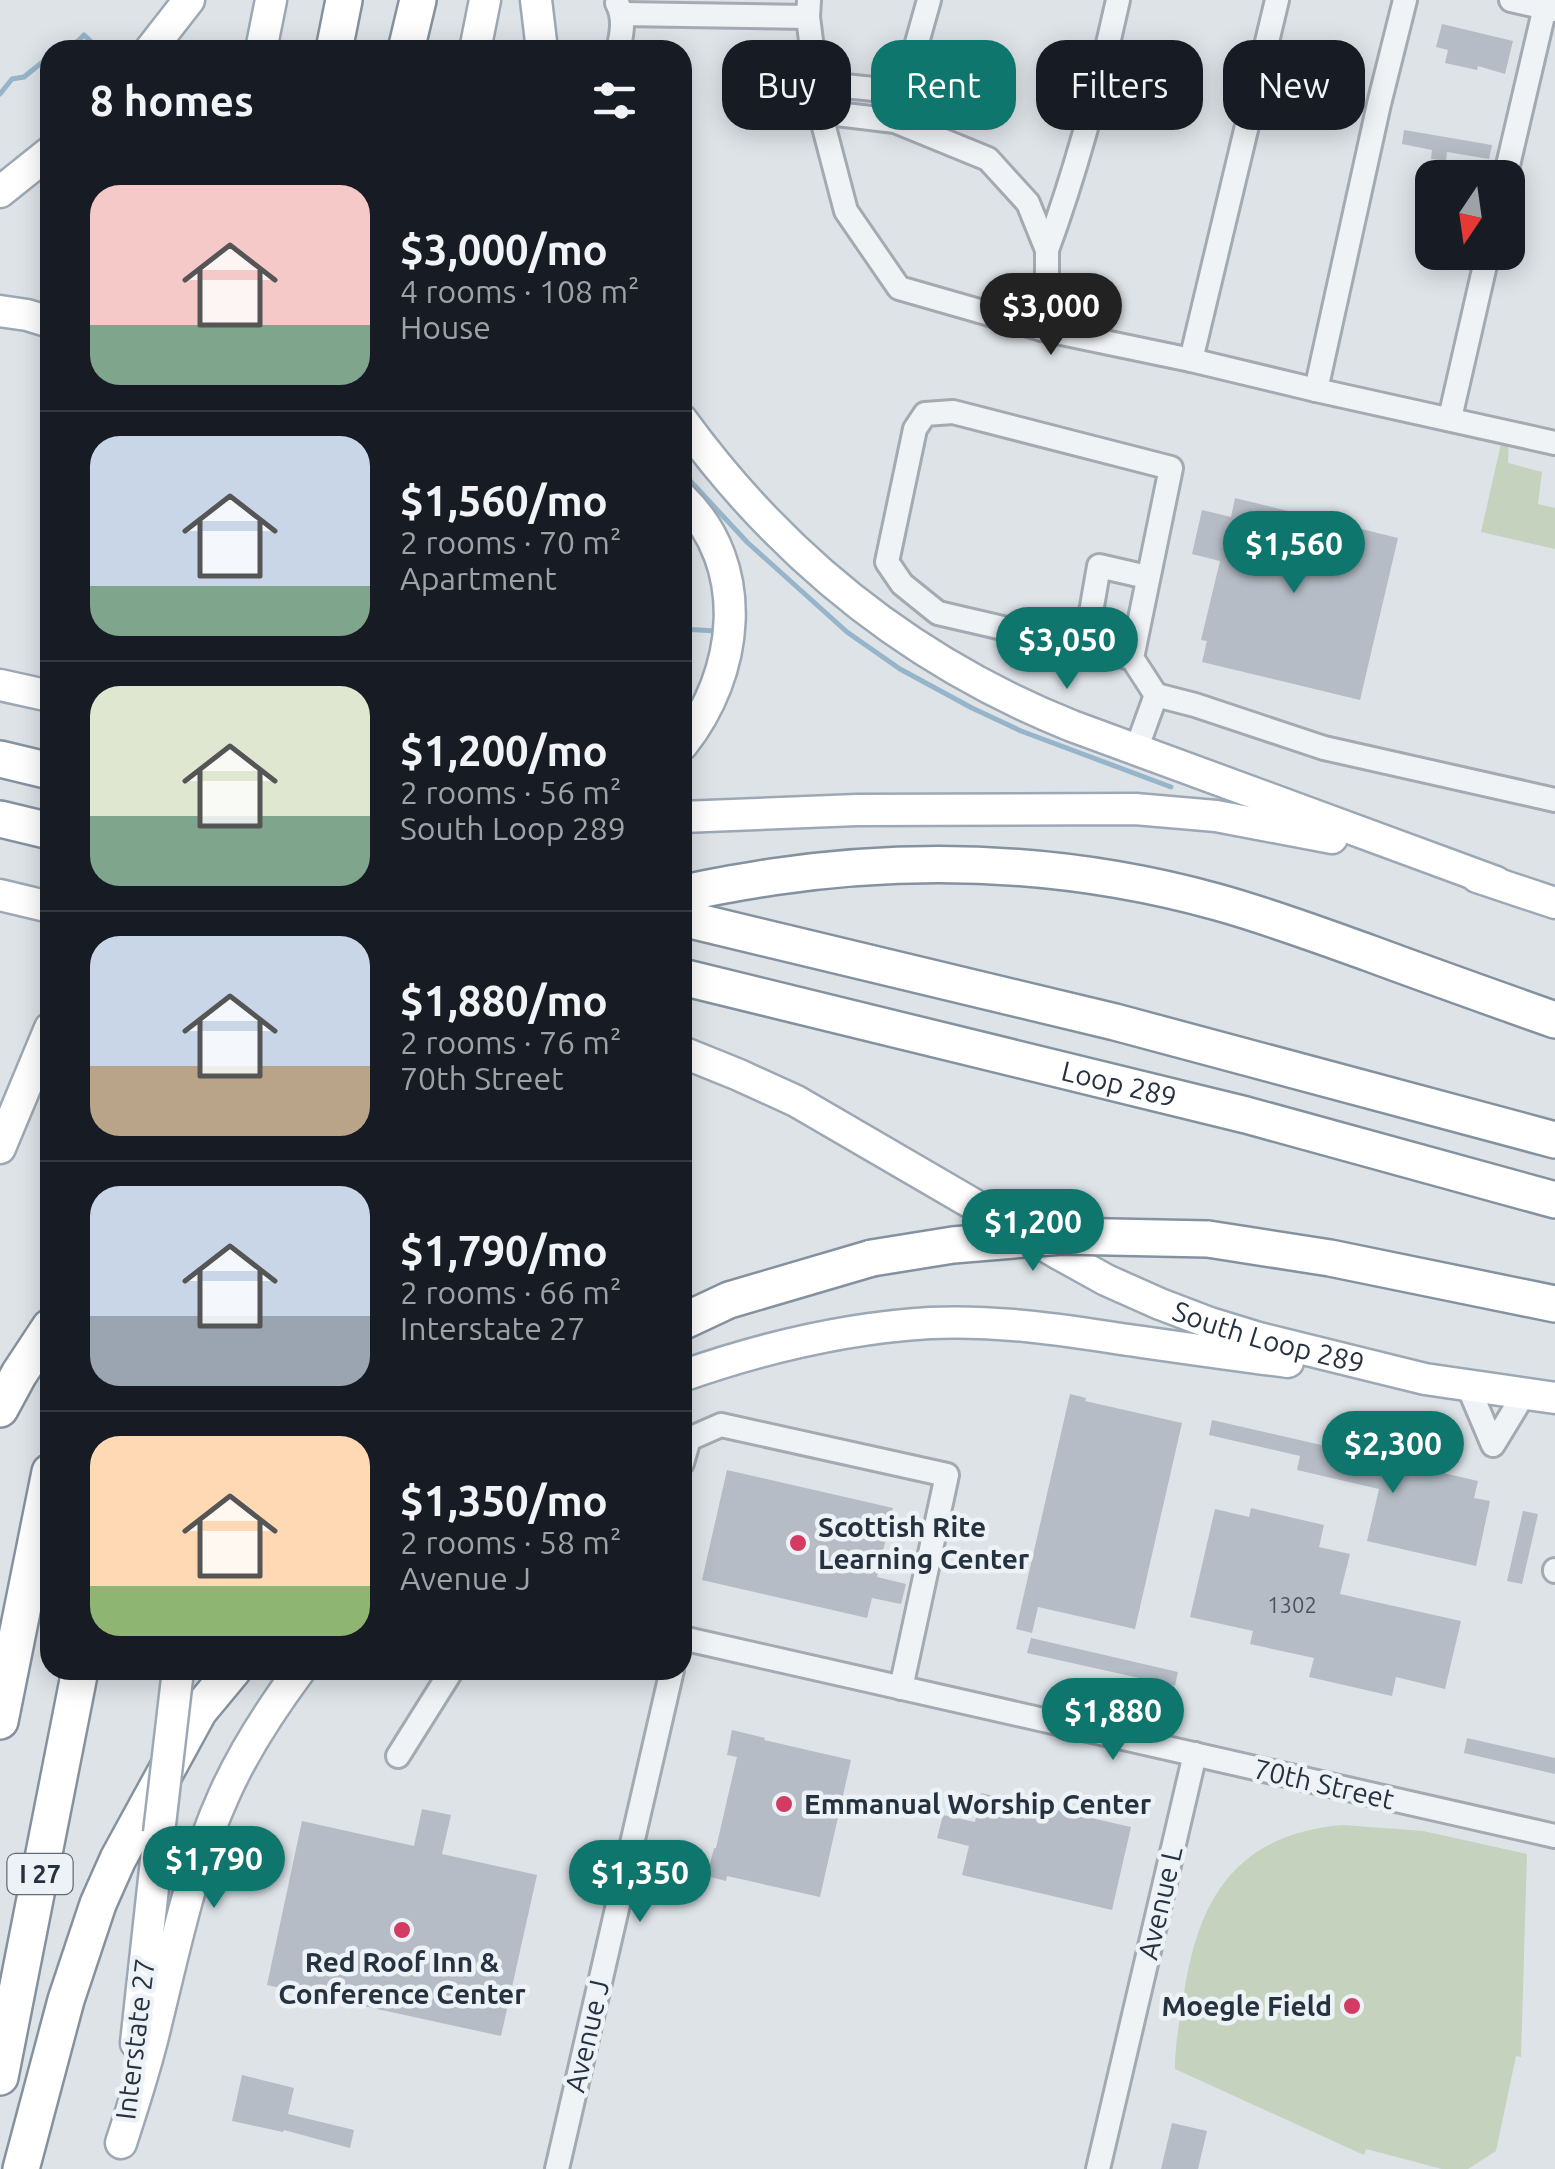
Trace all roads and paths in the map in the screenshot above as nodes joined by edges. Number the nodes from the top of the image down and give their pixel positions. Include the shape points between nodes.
1 (189, 0) edge
2 (272, 0) edge
3 (344, 0) edge
4 (418, 0) edge
5 (485, 0) edge
6 (536, 0) edge
7 (929, 0) edge
8 (1118, 0) edge
9 (1278, 0) edge
10 (1405, 0) edge
11 (1511, 0) edge
12 (618, 7) edge
13 (1550, 8) edge
14 (809, 9) edge
15 (158, 40) edge
16 (264, 40) edge
17 (336, 40) edge
18 (408, 40) edge
19 (477, 40) edge
20 (541, 40) edge
21 (621, 40) edge
22 (812, 40) edge
23 (918, 40) edge
24 (825, 130) edge
25 (917, 130) edge
26 (40, 160) edge
27 (1511, 160) edge
28 (0, 192) edge
29 (1047, 250) junction
30 (1484, 270) edge
31 (0, 311) edge
32 (40, 319) edge
33 (1042, 329) junction
34 (1191, 360) junction
35 (1316, 390) junction
36 (1450, 418) junction
37 (692, 434) edge
38 (1555, 443) edge
39 (692, 510) edge
40 (1147, 578) junction
41 (1084, 647) junction
42 (1132, 658) junction
43 (0, 684) edge
44 (40, 694) edge
45 (1156, 695) junction
46 (692, 733) edge
47 (1136, 750) junction
48 (0, 760) edge
49 (40, 768) edge
50 (1555, 800) edge
51 (692, 818) edge
52 (0, 819) edge
53 (40, 829) edge
54 (1496, 882) junction
55 (692, 891) edge
56 (1555, 903) edge
57 (692, 920) edge
58 (692, 978) edge
59 (1555, 1020) edge
60 (40, 1046) edge
61 (40, 1051) edge
62 (692, 1056) edge
63 (0, 1124) edge
64 (1555, 1140) edge
65 (0, 1148) edge
66 (1555, 1200) edge
67 (1555, 1304) edge
68 (692, 1317) edge
69 (40, 1342) edge
70 (692, 1373) edge
71 (1425, 1379) junction
72 (1468, 1386) junction
73 (1524, 1394) junction
74 (1555, 1398) edge
75 (0, 1409) edge
76 (692, 1438) edge
77 (40, 1522) edge
78 (692, 1640) edge
79 (78, 1680) edge
80 (177, 1680) edge
81 (224, 1680) edge
82 (293, 1680) edge
83 (446, 1680) edge
84 (670, 1680) edge
85 (901, 1688) junction
86 (0, 1721) edge
87 (1194, 1754) junction
88 (398, 1756) dead end
89 (1555, 1836) edge
90 (0, 2078) edge
91 (119, 2156) edge
92 (22, 2169) edge
93 (557, 2169) edge
94 (1098, 2169) edge

1 - 15 main road
2 - 16 main road
3 - 17 highway
4 - 18 highway
5 - 19 main road
6 - 20 main road
7 - 23 street
8 - 29 street via 1100,85
9 - 34 street
10 - 35 street
11 - 13 street
12 - 14 street
12 - 21 street
13 - 27 street
14 - 22 street
24 - 33 street via 846,211 899,288
25 - 29 street via 988,159 1028,203
26 - 28 main road
29 - 33 street
30 - 36 street
31 - 32 main road
33 - 34 street
34 - 35 street
35 - 36 street
36 - 38 street
37 - 47 main road via 767,522 869,614 1005,698
39 - 46 main road via 725,571 731,614 718,686
40 - 41 street via 1100,566
40 - 41 street via 1171,468 953,412 925,414 914,429 887,562 894,573 938,613
40 - 42 street
41 - 42 street
42 - 45 street
43 - 44 main road
45 - 47 street
45 - 50 street via 1324,748
47 - 54 main road
48 - 49 highway
51 - 54 main road via 1135,808 1310,833
52 - 53 highway
54 - 56 main road
55 - 59 highway via 832,868 924,864 1124,880 1252,913
57 - 64 highway, Loop 289 via 1116,1022
58 - 66 highway, Loop 289 via 1246,1115
60 - 63 main road
61 - 65 main road
62 - 71 main road, South Loop 289 via 796,1102 1124,1288 1226,1328
67 - 68 highway, bridge via 1208,1239 1062,1236 872,1258
69 - 75 highway
70 - 71 main road via 859,1331 983,1323
71 - 72 main road, South Loop 289
72 - 73 main road, South Loop 289
72 - 73 street via 1493,1445
73 - 74 main road, South Loop 289
76 - 85 street via 722,1425 948,1475
77 - 86 highway
78 - 85 street, 70th Street
79 - 90 highway, I 27
80 - 91 main road, Interstate 27, bridge
81 - 92 highway via 198,1710 98,1904
82 - 91 main road via 255,1735 210,1828
83 - 88 street
84 - 93 street, Avenue J
85 - 87 street, 70th Street
87 - 89 street, 70th Street
87 - 94 street, Avenue L

